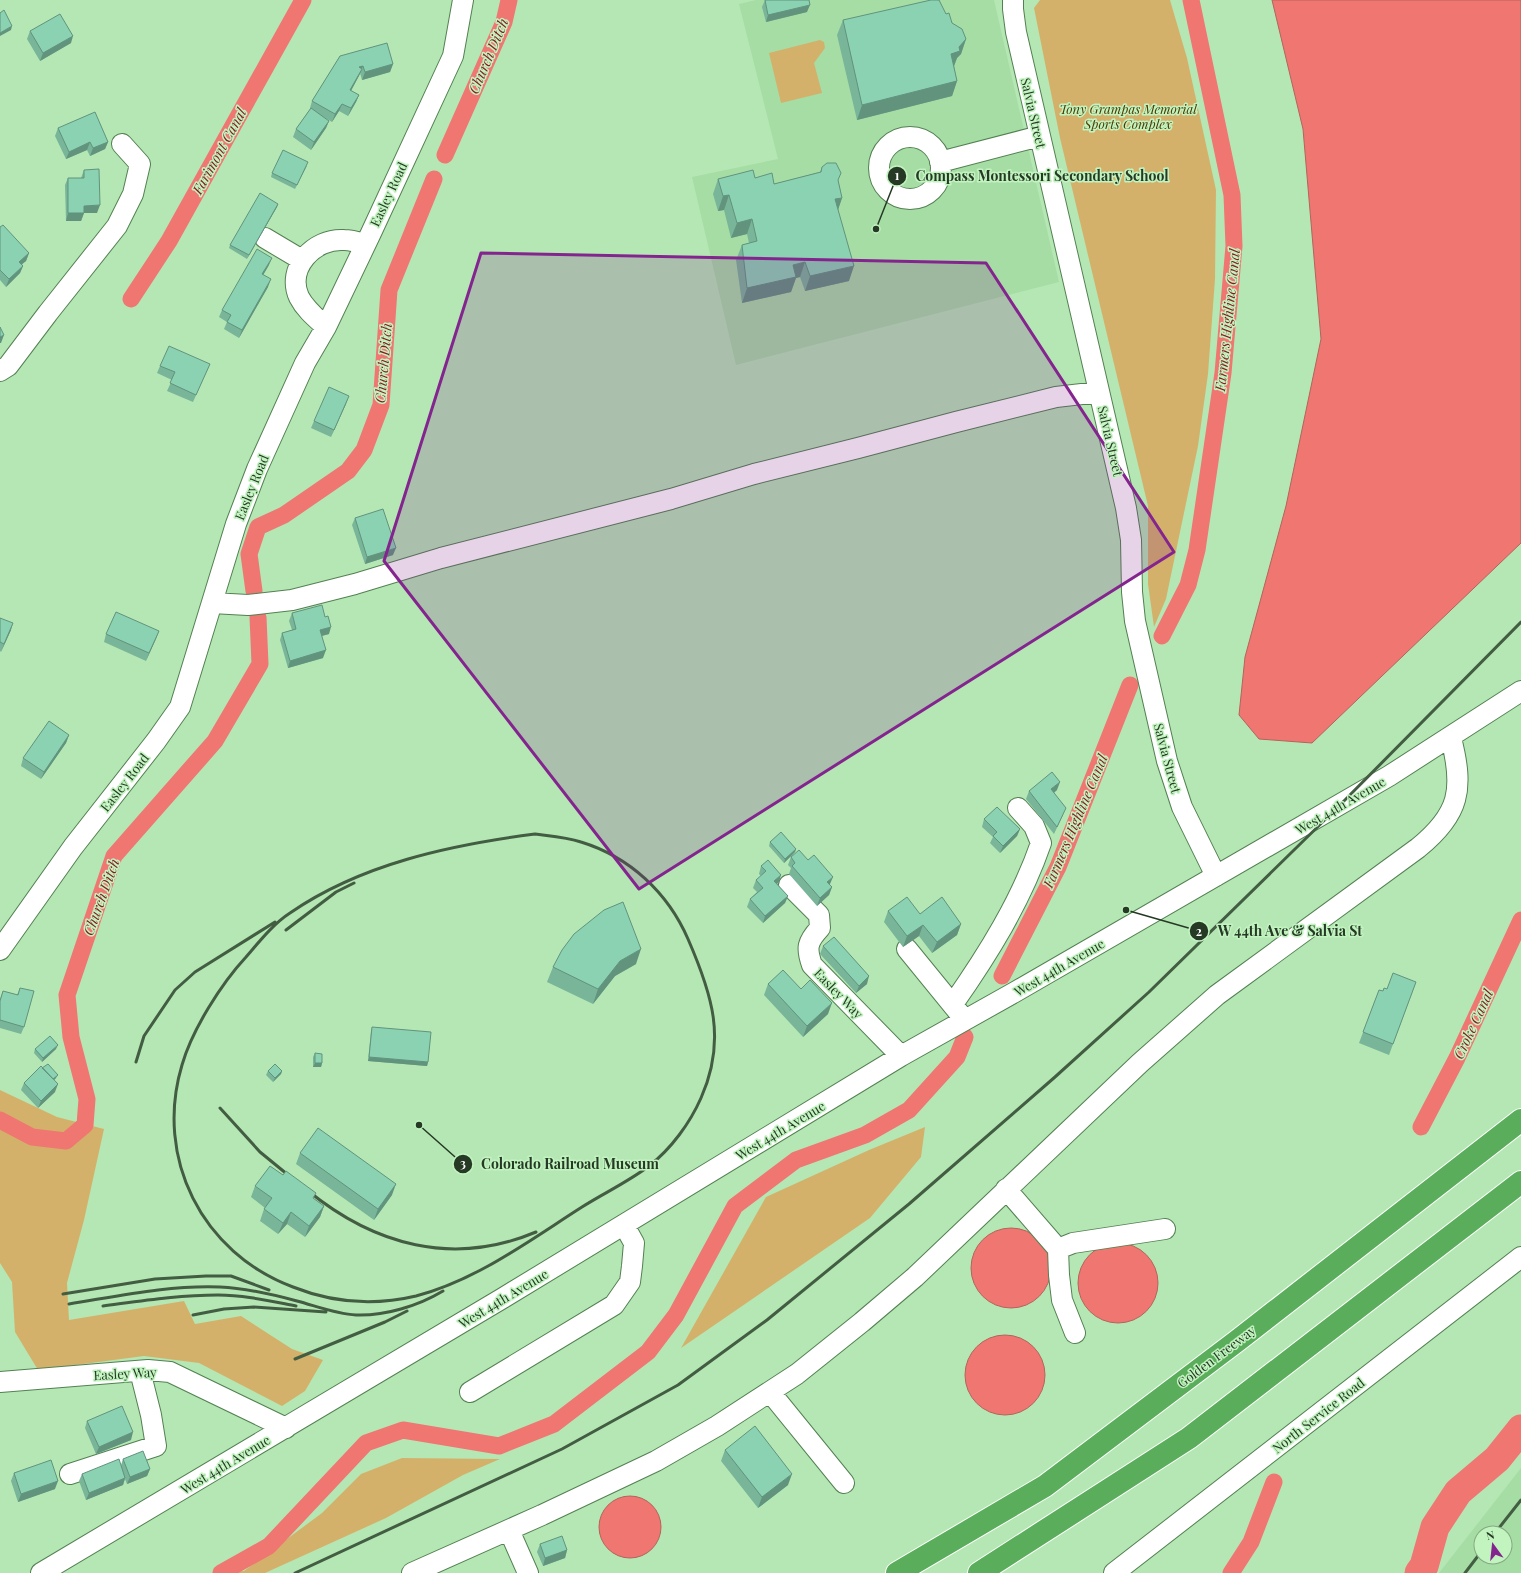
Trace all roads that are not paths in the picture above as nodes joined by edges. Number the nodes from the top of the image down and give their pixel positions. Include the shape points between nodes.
1 (463, 0) edge
2 (1013, 0) edge
3 (1040, 136) junction
4 (122, 144) dead end
5 (940, 162) dead end
6 (266, 238) dead end
7 (365, 244) junction
8 (302, 260) junction
9 (326, 327) junction
10 (0, 371) edge
11 (1100, 392) junction
12 (212, 602) junction
13 (1521, 691) edge
14 (1451, 738) junction
15 (1018, 808) dead end
16 (1216, 876) junction
17 (789, 886) dead end
18 (907, 949) edge
19 (0, 950) edge
20 (953, 1004) junction
21 (966, 1020) junction
22 (901, 1056) junction
23 (1521, 1120) edge
24 (1521, 1182) edge
25 (1006, 1189) junction
26 (624, 1224) junction
27 (1164, 1229) dead end
28 (1058, 1249) junction
29 (1521, 1257) edge
30 (1075, 1332) dead end
31 (140, 1371) junction
32 (0, 1382) edge
33 (470, 1392) dead end
34 (770, 1392) junction
35 (286, 1428) junction
36 (70, 1474) dead end
37 (844, 1483) dead end
38 (509, 1530) junction
39 (41, 1573) edge
40 (412, 1573) edge
41 (528, 1573) edge
42 (897, 1573) edge
43 (978, 1573) edge
44 (1114, 1573) edge

1 - 7 street, Easley Road via 453,56
2 - 3 street, Salvia Street via 1016,32
3 - 5 street
3 - 11 street, Salvia Street
4 - 10 street via 140,164 132,194 117,226 8,366
6 - 8 street
7 - 8 street via 343,239 329,242 315,248
7 - 9 street, Easley Road
8 - 9 street via 296,276 298,295 305,307
9 - 12 street, Easley Road via 306,363 257,469 236,524
11 - 12 street via 1056,397 754,474 671,499 441,558 292,600 248,606
11 - 16 street, Salvia Street via 1129,521 1135,621 1167,761 1182,807
12 - 19 street, Easley Road via 180,707 73,847
13 - 14 street, West 44th Avenue
14 - 16 street, West 44th Avenue
14 - 25 street via 1458,770 1457,793 1449,814 1436,833 1217,995 1140,1063
15 - 20 street via 1034,826 1041,843 1031,874 981,964
16 - 21 street, West 44th Avenue
17 - 22 street, Easley Way via 819,915 820,928 811,938 807,951 812,965
18 - 20 street
20 - 21 street
21 - 22 street, West 44th Avenue
22 - 26 street, West 44th Avenue
23 - 42 highway, Golden Freeway via 1237,1341 1045,1486
24 - 43 highway via 1189,1438
25 - 28 street
25 - 34 street via 915,1277 797,1374
26 - 33 street via 634,1243 632,1266 630,1282 614,1305
26 - 35 street, West 44th Avenue
27 - 28 street via 1073,1243
28 - 30 street via 1062,1300
29 - 44 street, North Service Road
31 - 32 street, Easley Way
31 - 35 street, Easley Way via 170,1372
31 - 36 street via 156,1446
34 - 37 street
34 - 38 street via 656,1461
35 - 39 street, West 44th Avenue
38 - 40 street
38 - 41 street

